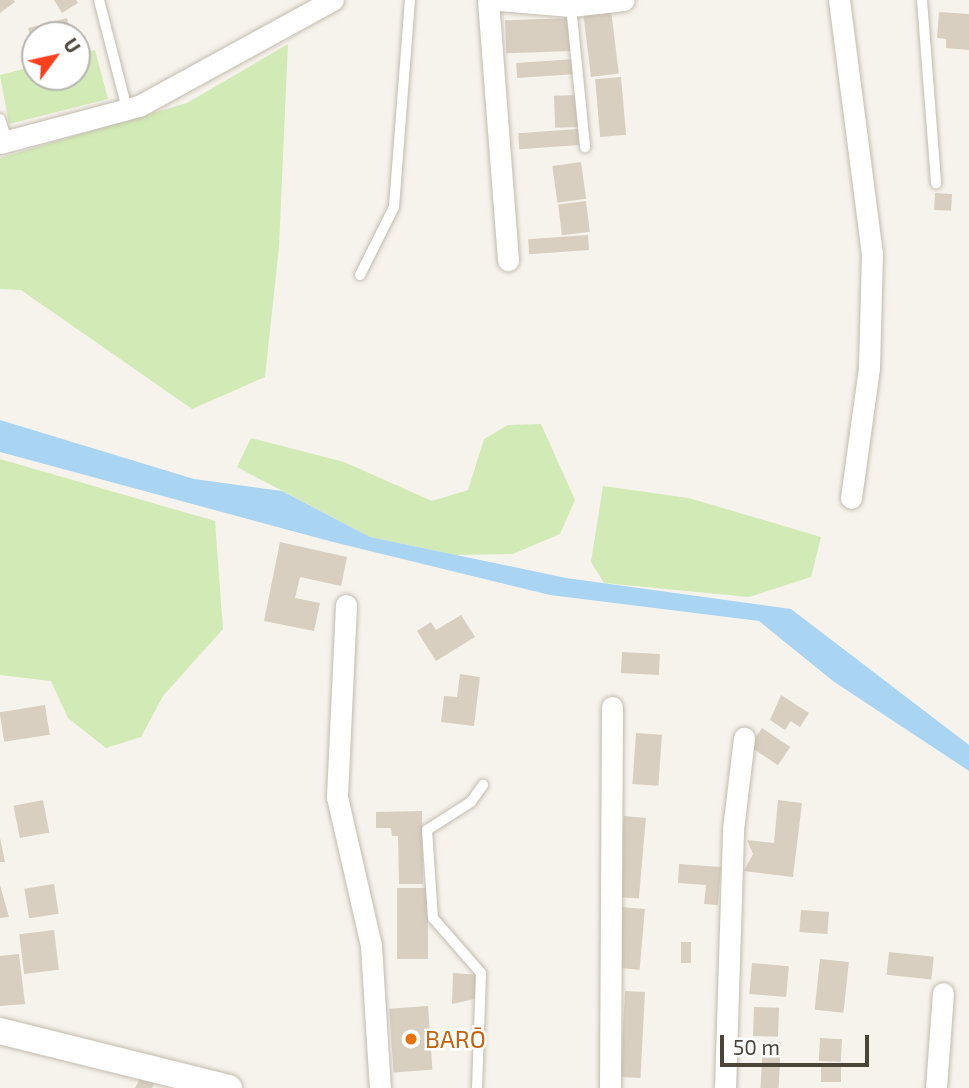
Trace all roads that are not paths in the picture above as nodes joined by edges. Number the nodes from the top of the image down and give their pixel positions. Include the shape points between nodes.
1 (99, 0) edge
2 (333, 0) edge
3 (410, 0) edge
4 (488, 0) edge
5 (499, 0) edge
6 (624, 0) edge
7 (839, 0) edge
8 (922, 0) edge
9 (540, 1) edge
10 (571, 6) junction
11 (127, 108) junction
12 (0, 119) edge
13 (4, 142) edge
14 (585, 147) dead end
15 (936, 183) dead end
16 (508, 260) dead end
17 (360, 275) dead end
18 (851, 498) dead end
19 (346, 605) dead end
20 (612, 707) dead end
21 (744, 738) dead end
22 (483, 785) dead end
23 (943, 993) dead end
24 (0, 1031) edge
25 (229, 1088) edge
26 (380, 1088) edge
27 (477, 1088) edge
28 (610, 1088) edge
29 (725, 1088) edge
30 (936, 1088) edge

1 - 11 lane
2 - 11 street via 171,92
3 - 17 lane via 394,206
4 - 16 street
5 - 9 street
6 - 10 street
7 - 18 street via 872,253 869,368
8 - 15 lane
9 - 10 street
10 - 14 lane
11 - 13 street
12 - 13 lane
19 - 26 street via 337,797 372,946
20 - 28 street
21 - 29 street via 734,819
22 - 27 lane via 471,802 427,830 433,918 481,973
23 - 30 street
24 - 25 street

